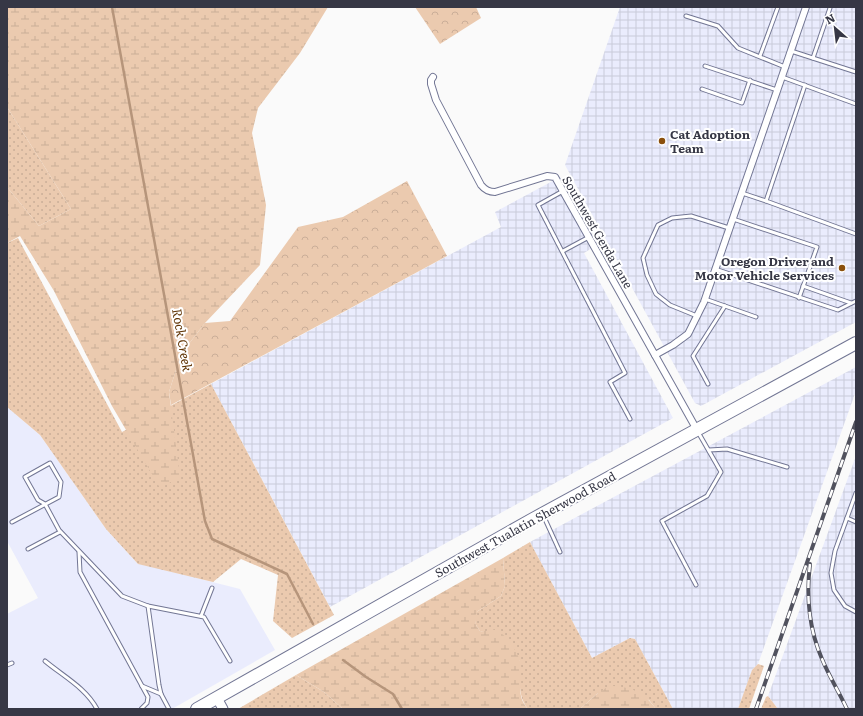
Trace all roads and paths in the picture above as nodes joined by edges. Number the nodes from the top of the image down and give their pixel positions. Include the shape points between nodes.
1 (778, 7) edge
2 (806, 7) edge
3 (830, 8) dead end
4 (686, 16) dead end
5 (791, 51) junction
6 (760, 56) junction
7 (813, 58) junction
8 (705, 66) dead end
9 (785, 67) junction
10 (856, 72) edge
11 (782, 76) junction
12 (433, 77) dead end
13 (750, 80) junction
14 (806, 85) junction
15 (702, 89) dead end
16 (777, 90) junction
17 (856, 104) edge
18 (563, 191) junction
19 (742, 192) junction
20 (766, 201) junction
21 (733, 218) junction
22 (730, 228) junction
23 (856, 234) edge
24 (589, 238) junction
25 (562, 251) junction
26 (715, 269) junction
27 (803, 286) junction
28 (799, 298) junction
29 (705, 299) junction
30 (856, 301) edge
31 (851, 303) junction
32 (725, 306) junction
33 (697, 316) junction
34 (756, 317) dead end
35 (856, 344) edge
36 (655, 355) junction
37 (708, 384) dead end
38 (630, 418) dead end
39 (697, 430) junction
40 (709, 450) junction
41 (787, 467) dead end
42 (856, 493) edge
43 (45, 504) junction
44 (542, 513) junction
45 (847, 518) junction
46 (12, 522) dead end
47 (856, 522) edge
48 (60, 532) junction
49 (28, 549) dead end
50 (79, 552) junction
51 (560, 552) dead end
52 (696, 585) dead end
53 (212, 588) dead end
54 (148, 606) junction
55 (856, 612) edge
56 (201, 616) junction
57 (45, 661) dead end
58 (230, 661) dead end
59 (12, 663) dead end
60 (7, 665) edge
61 (142, 686) junction
62 (161, 694) junction
63 (217, 698) junction
64 (97, 709) edge
65 (141, 709) edge
66 (169, 709) edge
67 (197, 709) edge
68 (223, 709) edge

1 - 6 lane
2 - 5 street
3 - 7 lane
4 - 6 lane via 718,26 738,48
5 - 7 lane
5 - 9 street
6 - 9 lane
7 - 10 lane
8 - 13 lane
9 - 11 street
11 - 14 lane
11 - 16 street
12 - 18 street, Southwest Gerda Lane via 431,84 439,107 485,190 495,192 546,176 555,177
13 - 15 lane via 742,103
13 - 16 lane
14 - 17 lane
14 - 20 lane
16 - 19 street
18 - 24 street, Southwest Gerda Lane
18 - 25 lane via 538,205
19 - 20 lane
19 - 21 street
20 - 23 lane
21 - 22 street
21 - 27 lane via 817,247
22 - 26 street
22 - 33 lane via 691,216 672,218 658,225 643,258 656,294 670,305
24 - 25 lane
24 - 36 street, Southwest Gerda Lane
25 - 38 lane via 625,373 610,382
26 - 28 lane
26 - 29 street
27 - 28 lane
27 - 31 lane
28 - 31 lane via 838,310
29 - 32 lane
29 - 33 street
30 - 31 lane
32 - 34 lane
32 - 37 lane via 693,356
33 - 36 street via 688,334
35 - 39 highway, Southwest Tualatin Sherwood Road
36 - 39 street, Southwest Gerda Lane
39 - 40 lane
39 - 44 highway, Southwest Tualatin Sherwood Road
40 - 41 lane via 727,449
40 - 52 lane via 721,472 707,496 662,521
42 - 45 lane
43 - 43 lane via 38,500 25,477 50,463 61,482 59,497
43 - 46 lane
43 - 48 lane
44 - 51 lane
44 - 63 highway, Southwest Tualatin Sherwood Road
45 - 47 lane
45 - 55 lane via 835,551 831,573 834,590 845,606
48 - 49 lane
48 - 50 lane
50 - 54 lane via 122,596
50 - 61 lane via 80,572
53 - 56 lane
54 - 56 lane
54 - 62 lane
56 - 58 lane
57 - 64 lane via 82,688
59 - 60 lane
61 - 62 lane
61 - 65 lane via 148,697 147,703
62 - 66 lane
63 - 67 highway, Southwest Tualatin Sherwood Road
63 - 68 street

